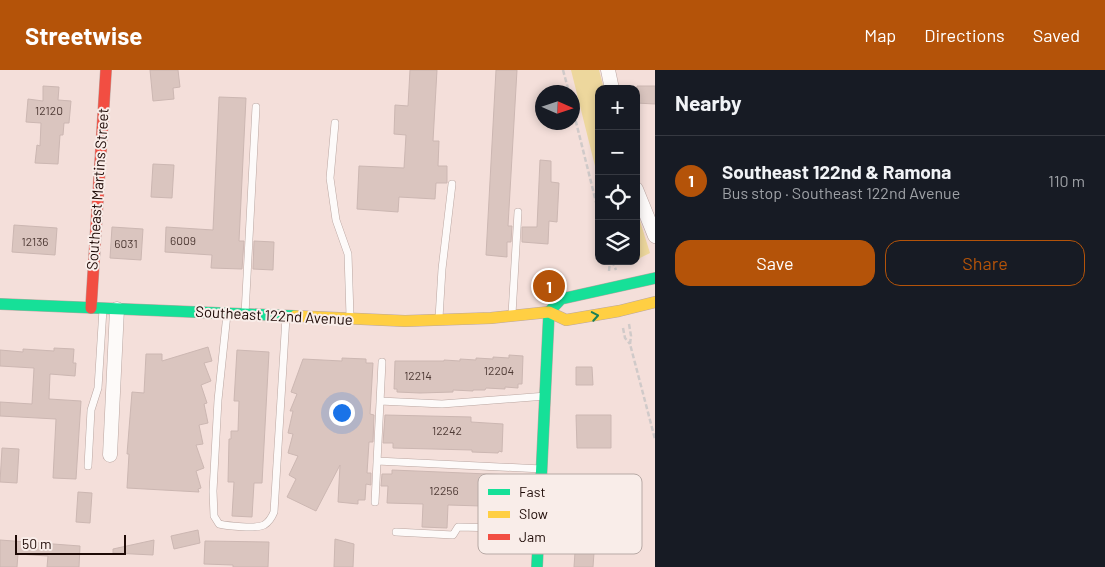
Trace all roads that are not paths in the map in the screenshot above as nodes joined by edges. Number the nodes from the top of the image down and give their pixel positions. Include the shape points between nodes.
1 (106, 70) edge
2 (608, 70) edge
3 (611, 85) edge
4 (256, 107) dead end
5 (335, 123) dead end
6 (452, 184) dead end
7 (640, 194) edge
8 (650, 206) edge
9 (518, 212) dead end
10 (655, 236) edge
11 (655, 278) edge
12 (655, 302) edge
13 (0, 304) edge
14 (91, 308) junction
15 (103, 308) junction
16 (117, 309) junction
17 (549, 312) junction
18 (226, 314) junction
19 (245, 315) junction
20 (512, 316) junction
21 (286, 317) junction
22 (350, 319) junction
23 (439, 321) junction
24 (382, 362) dead end
25 (546, 396) junction
26 (380, 401) junction
27 (110, 455) dead end
28 (377, 461) junction
29 (88, 466) dead end
30 (542, 469) junction
31 (542, 474) edge
32 (375, 502) dead end
33 (478, 527) edge
34 (396, 532) dead end
35 (538, 554) edge
36 (537, 567) edge

1 - 14 main road, Southeast Martins Street
2 - 3 street
4 - 19 lane
5 - 22 lane via 330,178 336,220 348,254
6 - 23 lane
7 - 8 street
8 - 10 street
9 - 20 lane
11 - 17 main road via 562,299
17 -> 12 main road, Southeast 122nd Avenue via 566,320 619,312
13 - 14 main road, Southeast 122nd Avenue
14 - 15 main road, Southeast 122nd Avenue
15 - 16 main road, Southeast 122nd Avenue
15 - 29 lane via 98,388 91,410
16 - 18 main road, Southeast 122nd Avenue
16 - 27 street
17 - 20 main road, Southeast 122nd Avenue
17 - 25 main road
18 - 19 main road, Southeast 122nd Avenue
18 - 21 lane via 213,509 219,524 241,526 262,526 274,512
19 - 21 main road, Southeast 122nd Avenue
20 - 23 main road, Southeast 122nd Avenue
21 - 22 main road, Southeast 122nd Avenue
22 - 23 main road, Southeast 122nd Avenue
24 - 26 lane
25 - 26 lane via 442,404
25 - 30 main road
26 - 28 lane
28 - 30 lane
28 - 32 lane
30 - 31 main road
33 - 34 lane via 458,527 453,535
35 - 36 main road

